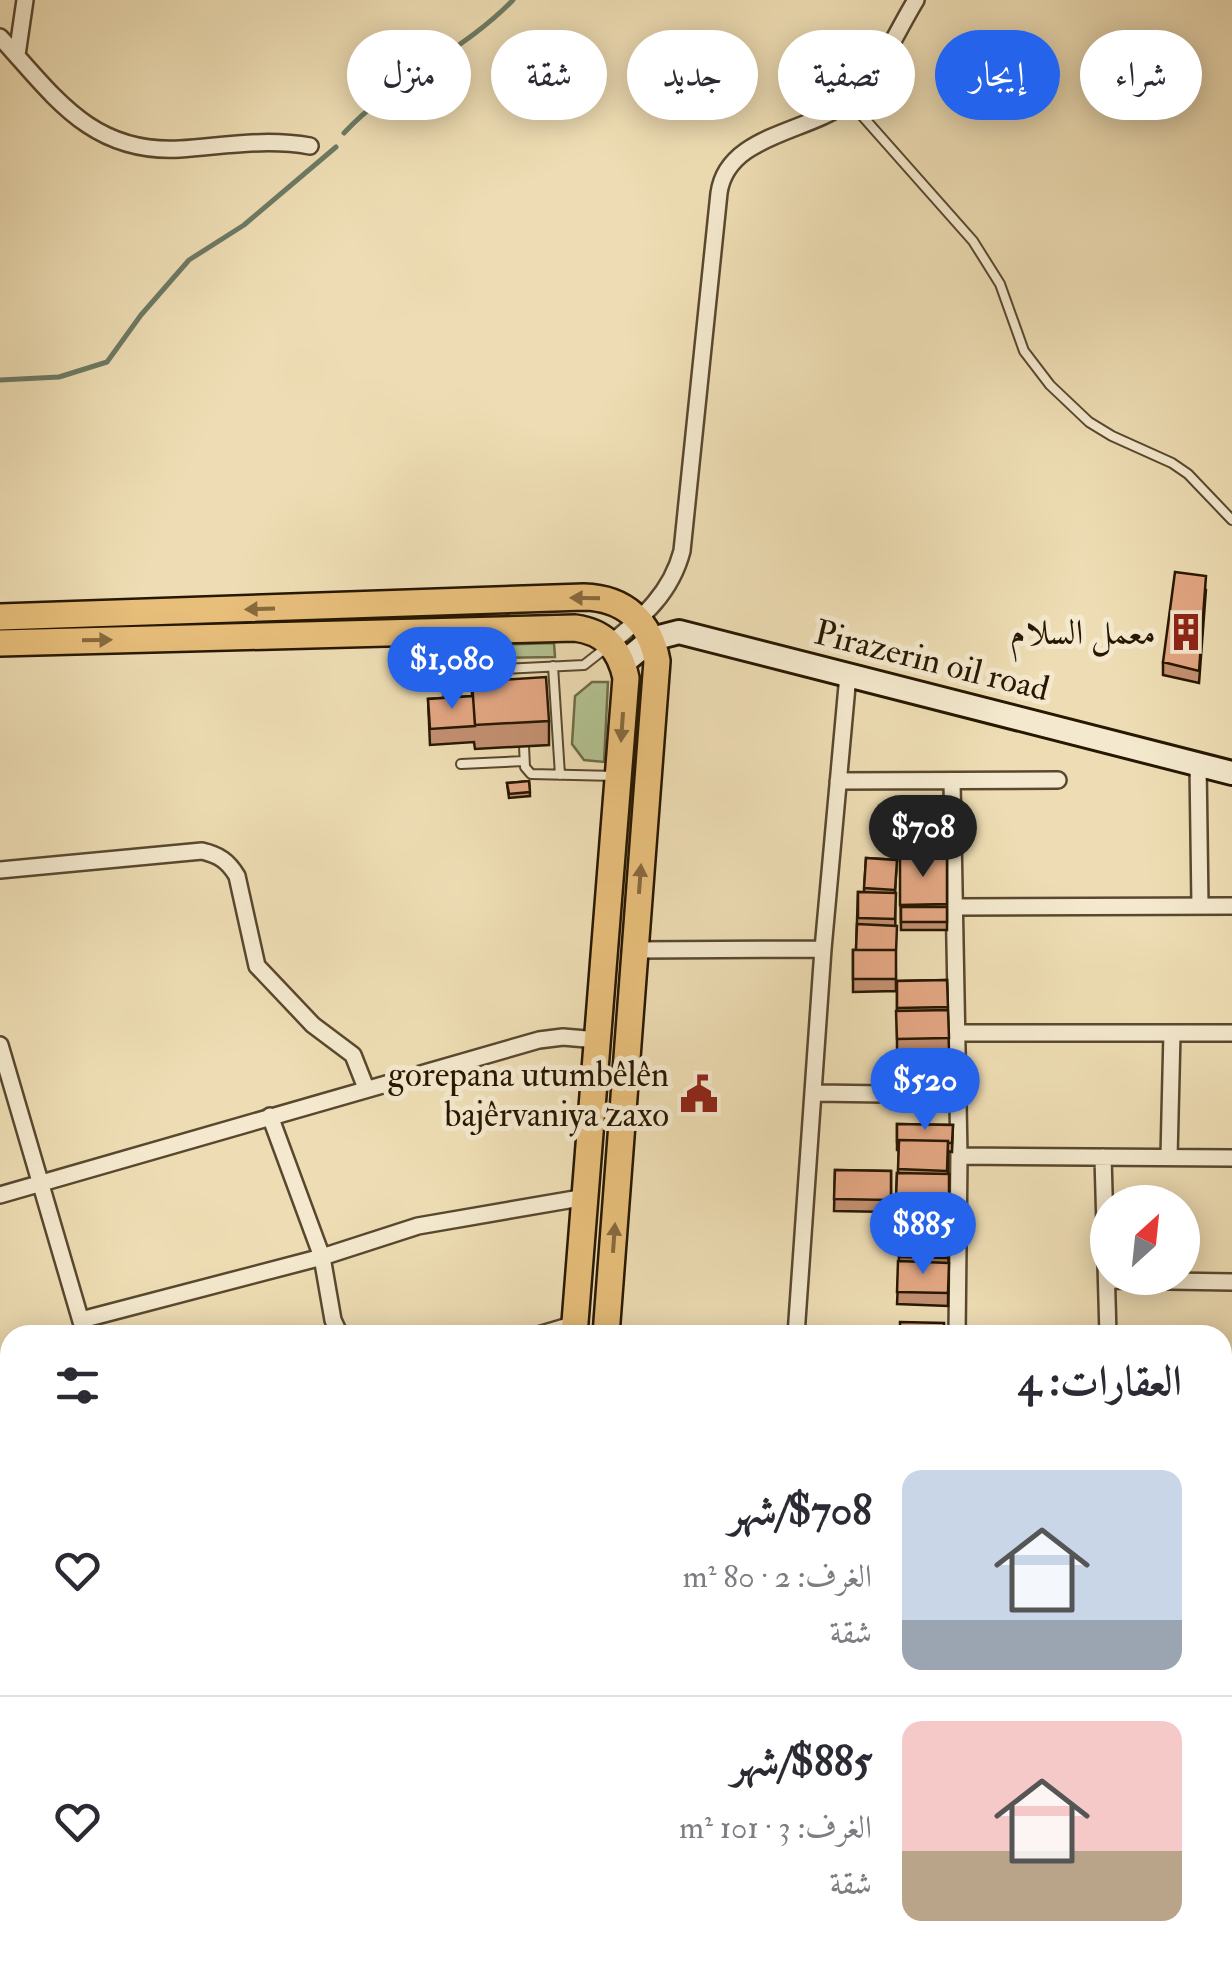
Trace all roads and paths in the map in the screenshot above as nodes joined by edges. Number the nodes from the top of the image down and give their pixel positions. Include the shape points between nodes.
1 (25, 0) edge
2 (916, 0) edge
3 (898, 30) edge
4 (0, 37) edge
5 (17, 55) junction
6 (810, 120) edge
7 (866, 120) edge
8 (310, 146) dead end
9 (1232, 520) edge
10 (0, 618) edge
11 (646, 629) junction
12 (474, 631) junction
13 (0, 643) edge
14 (617, 653) junction
15 (553, 666) junction
16 (476, 667) junction
17 (519, 668) junction
18 (848, 675) junction
19 (520, 686) edge
20 (448, 698) edge
21 (524, 746) edge
22 (524, 761) junction
23 (1198, 763) junction
24 (461, 764) dead end
25 (1232, 773) edge
26 (560, 775) junction
27 (619, 776) junction
28 (1058, 780) dead end
29 (838, 782) junction
30 (952, 782) junction
31 (0, 870) edge
32 (1200, 906) junction
33 (1232, 906) edge
34 (956, 907) junction
35 (823, 948) junction
36 (635, 950) junction
37 (958, 1032) junction
38 (1172, 1033) junction
39 (1232, 1033) edge
40 (598, 1040) junction
41 (0, 1046) edge
42 (366, 1088) junction
43 (814, 1093) junction
44 (957, 1096) junction
45 (270, 1116) junction
46 (959, 1156) junction
47 (1103, 1157) junction
48 (1168, 1157) junction
49 (1232, 1158) edge
50 (40, 1184) junction
51 (1104, 1185) edge
52 (0, 1196) edge
53 (586, 1196) junction
54 (322, 1257) junction
55 (1200, 1281) edge
56 (1232, 1282) edge
57 (1107, 1295) edge
58 (82, 1325) edge
59 (90, 1325) edge
60 (335, 1325) edge
61 (574, 1325) edge
62 (607, 1325) edge
63 (797, 1325) edge
64 (957, 1325) edge
65 (1108, 1325) edge

1 - 5 street
2 - 3 street
4 - 5 street
5 - 8 street via 80,120 119,143 143,149 278,140
6 - 11 street via 741,153 724,170 682,551
7 - 9 lane via 974,241 1000,284 1024,351 1050,386 1089,422 1188,474
11 -> 10 main road via 614,602 584,598
11 - 14 main road
11 - 18 main road, Pirazerin oil road
36 -> 11 main road via 657,661
13 -> 12 main road
12 - 14 main road via 575,628
12 - 16 lane
14 - 15 lane
14 -> 27 main road via 626,678
15 - 17 lane
15 - 26 lane
16 - 17 lane
16 - 20 lane via 452,671
17 - 19 lane
18 - 23 main road, Pirazerin oil road
18 - 29 street
21 - 22 lane
22 - 24 lane
22 - 26 lane via 531,774
23 - 25 main road, Pirazerin oil road
23 - 32 street
26 - 27 lane
27 - 40 main road
28 - 30 street
29 - 30 street
29 - 35 street
30 - 34 street
31 - 42 street via 217,854 237,876 257,966 313,1025 353,1054
32 - 33 street
32 - 34 street
34 - 37 street
35 - 36 street
35 - 43 street
62 -> 36 main road
37 - 38 street
37 - 44 street
38 - 39 street
38 - 48 street
40 - 42 street via 539,1040
40 - 53 main road
41 - 50 street
42 - 45 street
43 - 44 street
43 - 63 street
44 - 46 street
45 - 50 street
45 - 54 street
46 - 47 street
46 - 64 street
47 - 48 street
47 - 51 street
48 - 49 street
50 - 52 street
50 - 58 street
53 - 54 street via 418,1226
53 - 61 main road
54 - 59 street
54 - 60 street
55 - 56 street
57 - 65 street

